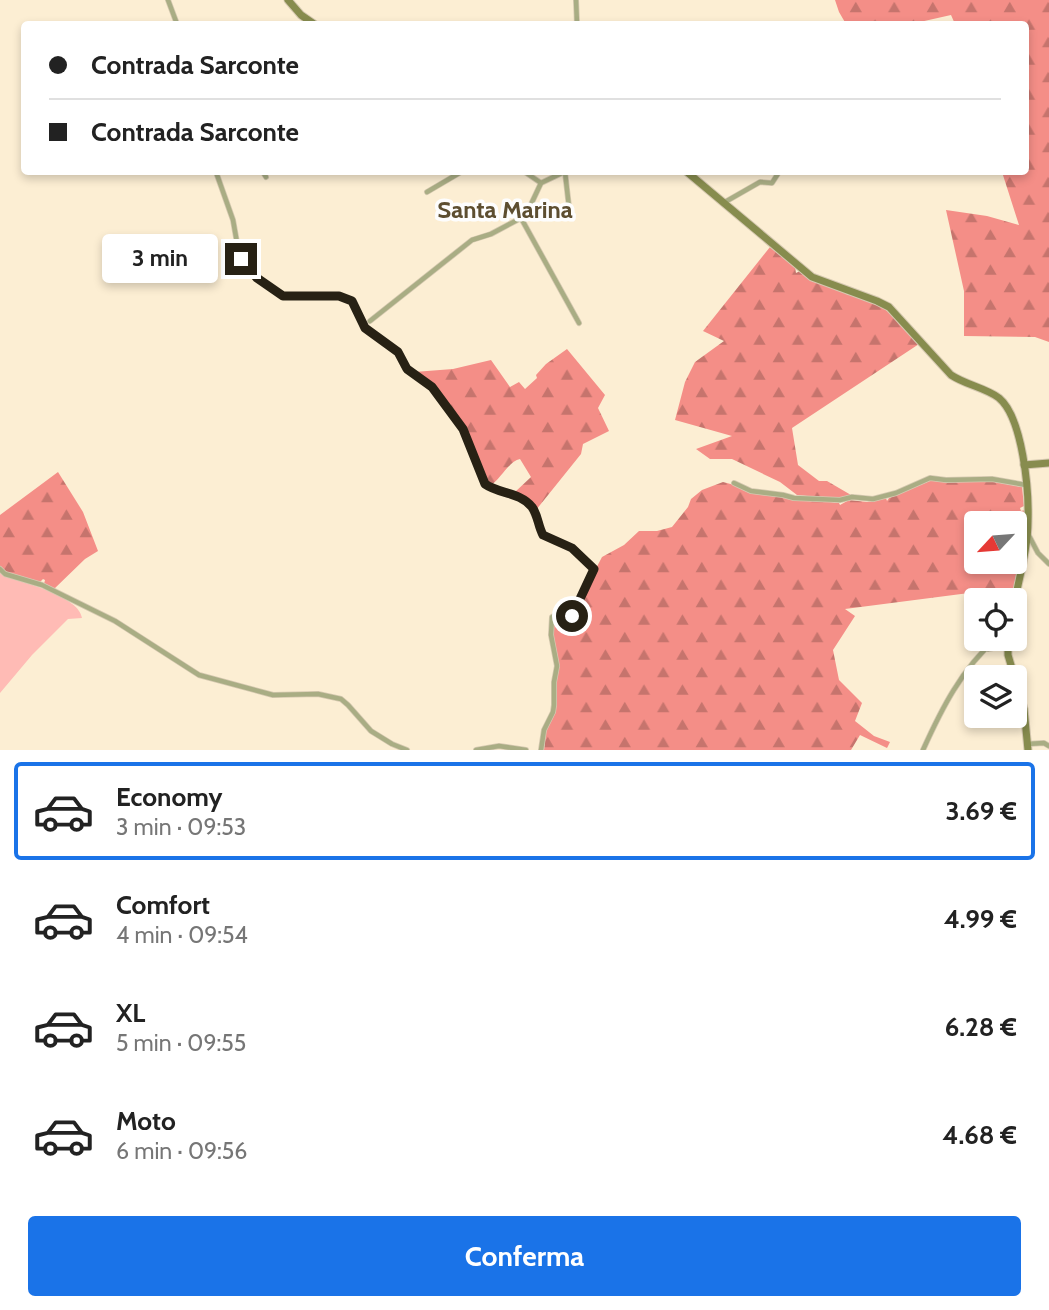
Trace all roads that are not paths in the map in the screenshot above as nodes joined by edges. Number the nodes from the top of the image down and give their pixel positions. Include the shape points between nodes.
1 (168, 0) edge
2 (288, 0) edge
3 (576, 0) edge
4 (176, 21) edge
5 (310, 21) edge
6 (577, 21) edge
7 (217, 175) edge
8 (456, 175) edge
9 (529, 175) edge
10 (558, 175) edge
11 (565, 175) edge
12 (691, 175) edge
13 (777, 175) edge
14 (541, 183) junction
15 (427, 192) dead end
16 (725, 202) junction
17 (569, 207) dead end
18 (521, 218) junction
19 (370, 321) dead end
20 (579, 323) dead end
21 (1049, 463) edge
22 (1024, 464) junction
23 (734, 484) dead end
24 (1026, 485) junction
25 (1027, 511) edge
26 (1027, 533) edge
27 (1049, 564) edge
28 (0, 569) edge
29 (984, 651) edge
30 (1009, 651) edge
31 (1049, 746) edge
32 (1028, 747) edge
33 (407, 750) edge
34 (476, 750) edge
35 (526, 750) edge
36 (541, 750) edge
37 (923, 750) edge

1 - 4 street
2 - 5 street
3 - 6 street
7 - 36 street via 239,254 257,278 283,296 339,296 352,301 365,328 398,352 407,369 432,387 463,429 485,484 522,498 534,511 543,535 572,548 594,569 570,618 552,617 557,666 554,705
8 - 15 street
9 - 14 street
10 - 14 street
11 - 17 street
12 - 16 street
13 - 16 street via 772,183 760,182
14 - 18 street
16 - 22 street via 807,274 883,303 951,375 999,398 1012,418
18 - 19 street via 472,240
18 - 20 street
21 - 22 street
22 - 24 street
23 - 24 street via 794,498 837,500 873,499 930,478 992,479
24 - 25 street
26 - 27 street
28 - 33 street via 115,621 205,678 273,695 318,694 341,699 371,731
29 - 37 street via 942,709
30 - 32 street
31 - 32 street
34 - 35 street via 499,746

